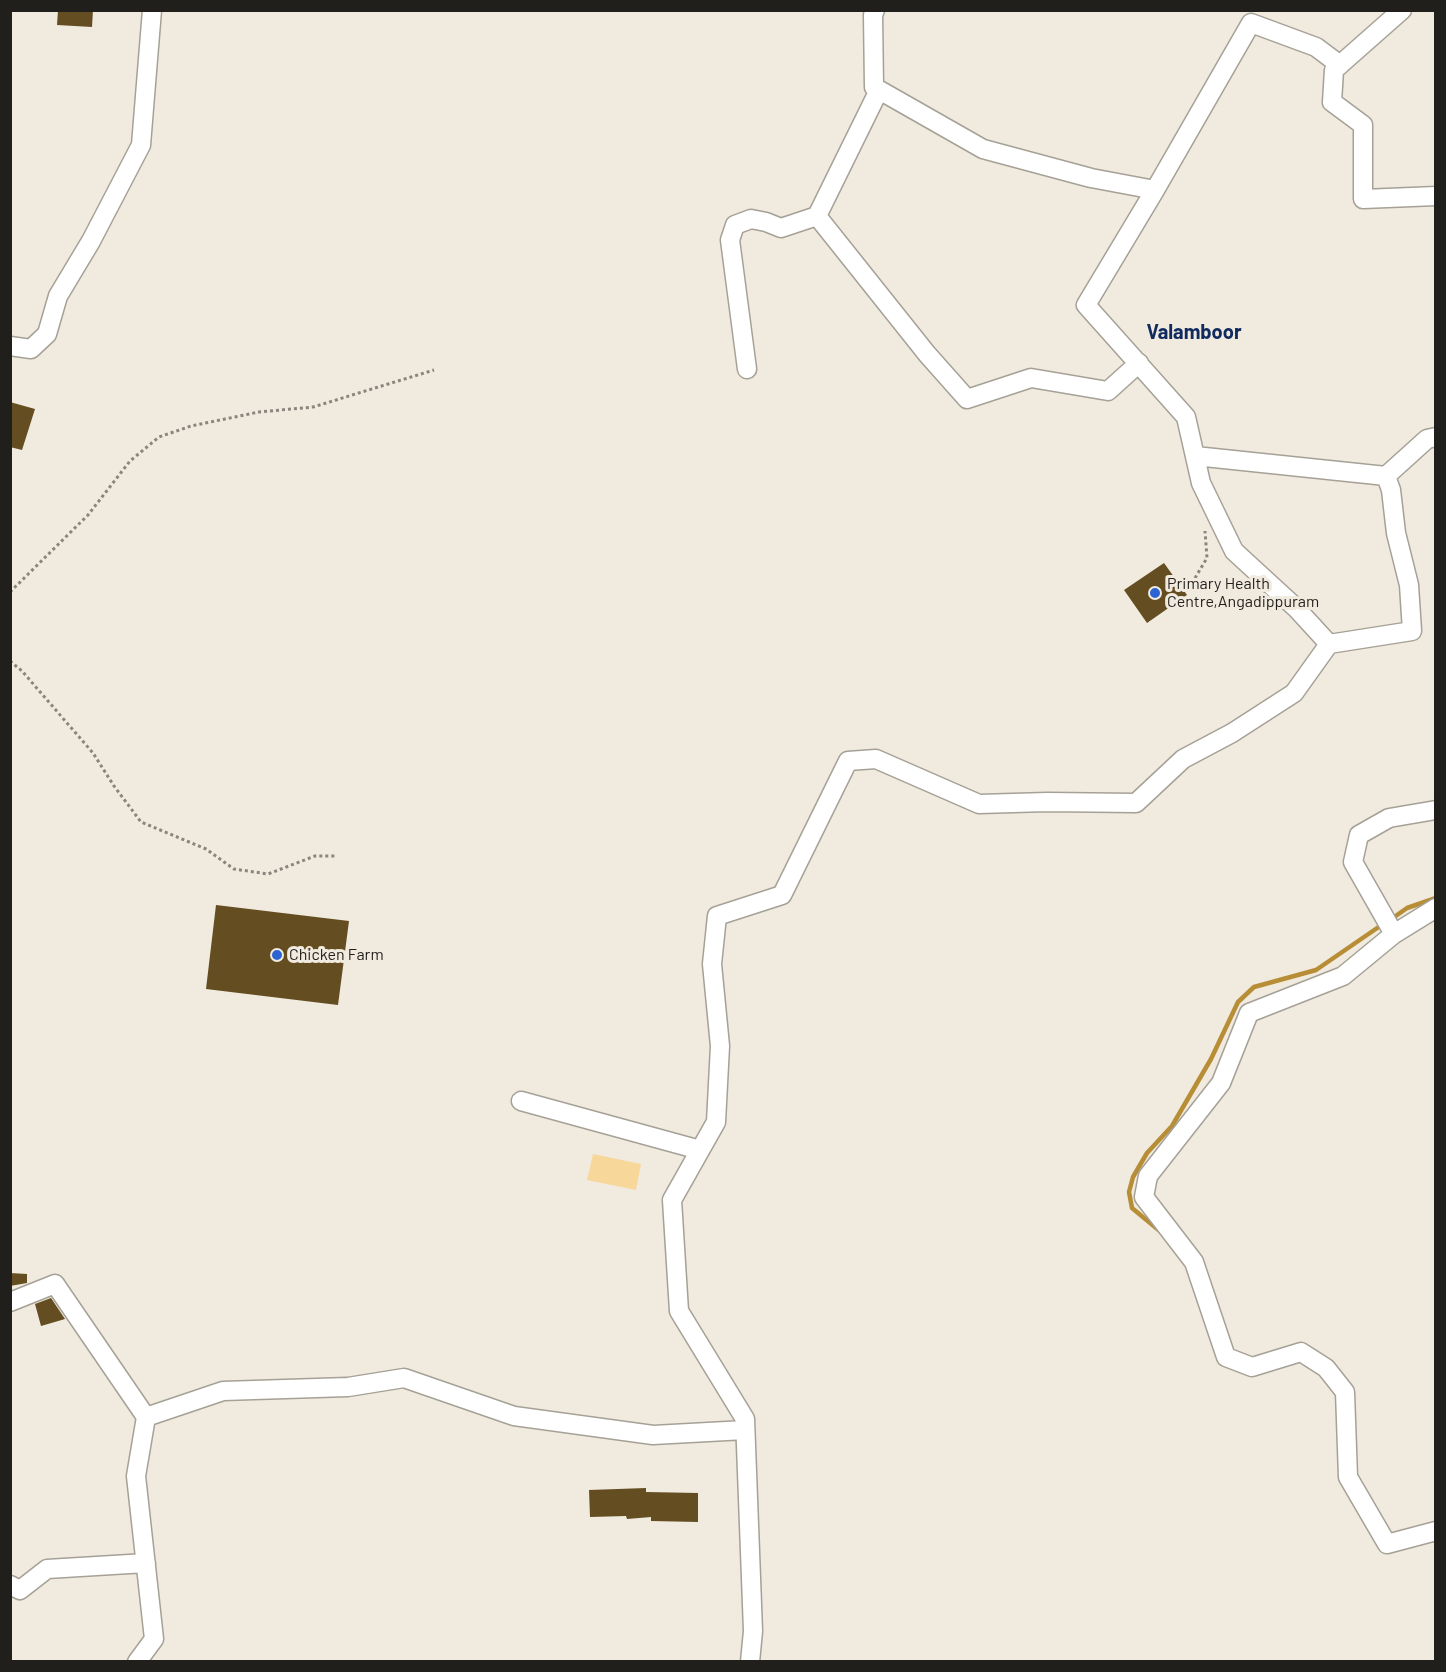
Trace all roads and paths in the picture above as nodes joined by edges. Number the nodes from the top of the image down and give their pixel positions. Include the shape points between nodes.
1 (152, 10) edge
2 (875, 10) edge
3 (1402, 10) edge
4 (1254, 17) edge
5 (1340, 65) junction
6 (879, 90) junction
7 (1155, 190) junction
8 (1436, 196) edge
9 (817, 216) junction
10 (10, 346) edge
11 (1138, 363) junction
12 (747, 369) dead end
13 (434, 370) dead end
14 (1436, 437) edge
15 (1195, 456) junction
16 (1386, 477) junction
17 (1205, 522) dead end
18 (1195, 578) dead end
19 (10, 592) edge
20 (1329, 644) junction
21 (10, 661) edge
22 (1436, 810) edge
23 (335, 856) dead end
24 (1436, 908) edge
25 (1394, 934) junction
26 (521, 1101) dead end
27 (700, 1150) junction
28 (10, 1302) edge
29 (147, 1417) junction
30 (746, 1430) junction
31 (1436, 1531) edge
32 (146, 1563) junction
33 (10, 1585) edge
34 (137, 1662) edge
35 (750, 1662) edge

1 - 10 street via 141,145 58,296 47,334 32,349
2 - 6 street via 874,87
3 - 5 street
4 - 5 street via 1316,47
4 - 7 street
5 - 8 street via 1334,70 1332,102 1363,125 1363,200
6 - 7 street via 983,149 1091,178
6 - 9 street
7 - 11 street via 1086,305
9 - 11 street via 966,399 1031,378 1108,391
9 - 12 street via 781,228 751,219 735,225 730,240
11 - 15 street via 1186,417
13 - 19 path via 313,407 260,412 159,437 130,461 88,515
14 - 16 street via 1427,439
15 - 16 street
15 - 20 street via 1201,483 1234,551
16 - 20 street via 1409,585 1412,631
17 - 18 path via 1207,558
20 - 27 street via 1294,693 1233,733 1183,759 1136,803 979,804 876,759 848,760 782,895 717,916 712,964 720,1046 716,1122
21 - 23 path via 93,753 141,822 206,849 234,869 268,874 315,856
22 - 25 street via 1389,818 1359,835 1353,862
24 - 25 street
25 - 31 street via 1343,976 1249,1013 1221,1083 1148,1176 1144,1197 1194,1262 1226,1357 1252,1367 1301,1352 1326,1368 1345,1392 1348,1477 1387,1544
26 - 27 street
27 - 30 street via 672,1200 679,1311 745,1419
28 - 29 street via 55,1284
29 - 30 street via 224,1391 348,1387 404,1378 514,1416 652,1435
29 - 32 street via 136,1476
30 - 35 street via 753,1631
32 - 33 street via 47,1569 20,1590
32 - 34 street via 154,1639

